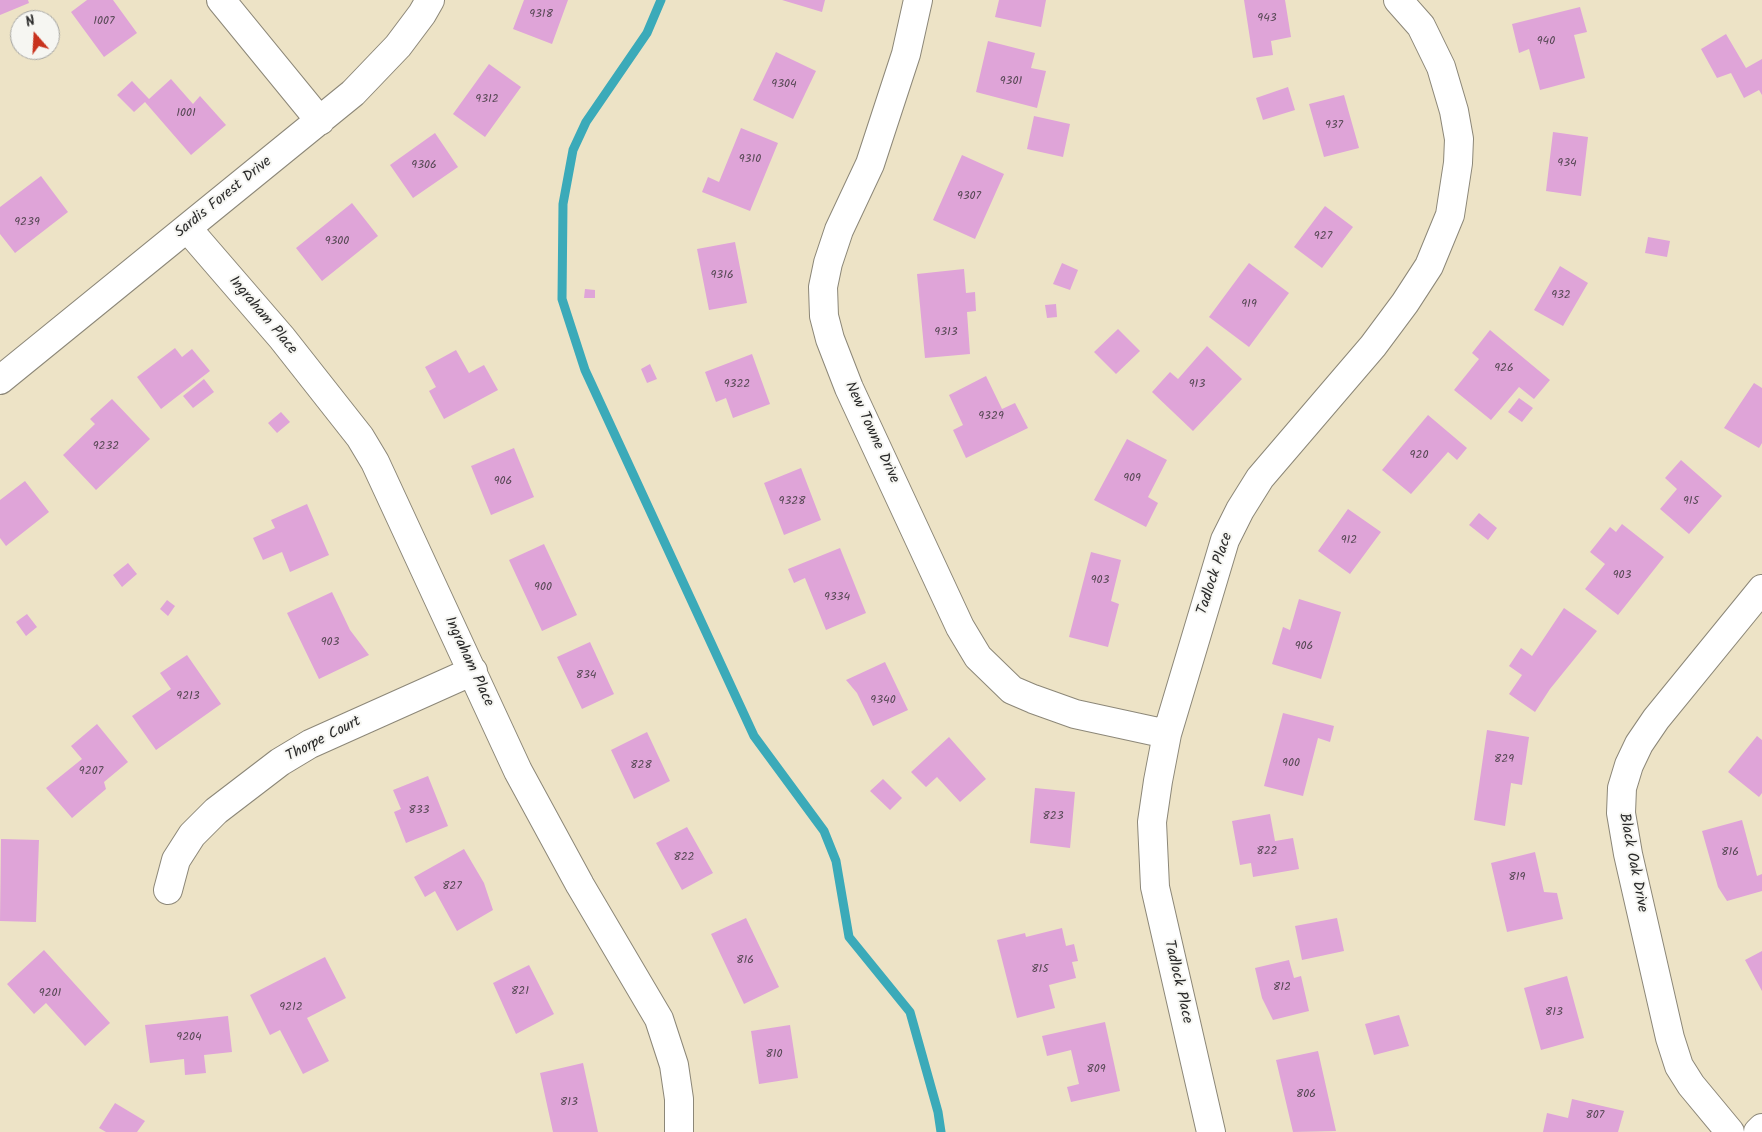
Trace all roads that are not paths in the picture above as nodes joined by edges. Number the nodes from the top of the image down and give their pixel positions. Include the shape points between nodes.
1 (221, 0) edge
2 (430, 0) edge
3 (918, 0) edge
4 (1398, 0) edge
5 (320, 121) junction
6 (187, 228) junction
7 (0, 380) edge
8 (1762, 589) edge
9 (473, 671) junction
10 (1167, 734) junction
11 (168, 890) dead end
12 (1762, 1128) edge
13 (679, 1132) edge
14 (1211, 1132) edge
15 (1730, 1132) edge
16 (1758, 1132) edge

1 - 5 street
2 - 5 street, Sardis Forest Drive via 398,46 353,94
3 - 10 street, New Towne Drive via 906,54 870,164 839,230 828,263 823,287 824,316 830,339 849,388 960,627 978,657 1012,690 1033,699 1075,714
4 - 10 street, Tadlock Place via 1421,26 1441,68 1454,111 1459,139 1450,215 1428,266 1405,303 1373,346 1260,478 1240,510 1224,540
5 - 6 street, Sardis Forest Drive
6 - 7 street, Sardis Forest Drive
6 - 9 street, Ingraham Place via 282,338 360,437
8 - 15 street, Black Oak Drive via 1656,719 1628,765 1622,788 1621,813 1628,854 1670,1038 1679,1066 1691,1085
9 - 11 street, Thorpe Court via 310,744 280,762 216,811 192,835 176,860
9 - 13 street, Ingraham Place via 518,771 659,1019 674,1065
10 - 14 street, Tadlock Place via 1152,822 1155,887
12 - 16 street

